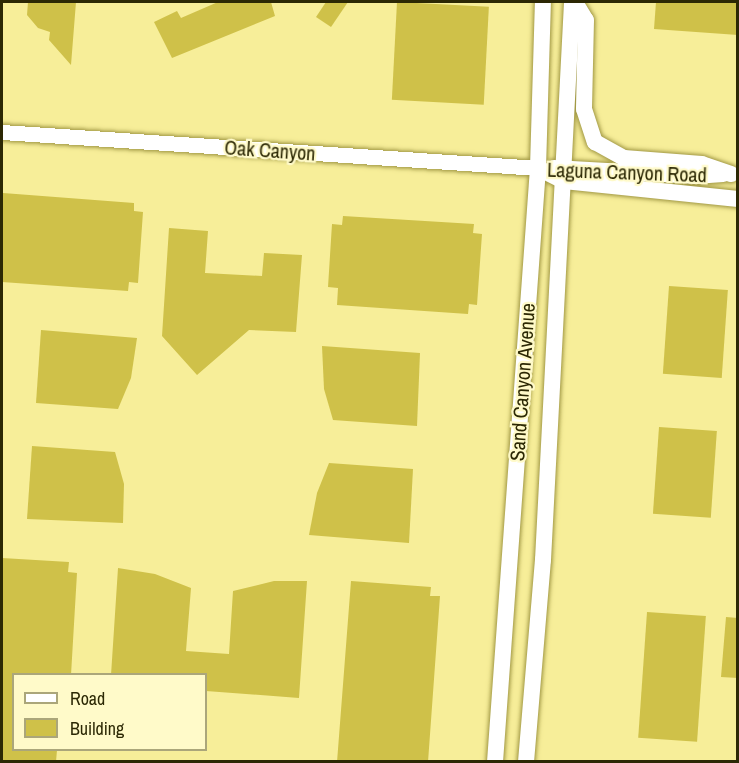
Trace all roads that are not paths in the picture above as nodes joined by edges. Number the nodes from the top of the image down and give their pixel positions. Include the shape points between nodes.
1 (543, 2) edge
2 (573, 2) edge
3 (2, 132) edge
4 (538, 168) junction
5 (734, 174) edge
6 (564, 175) junction
7 (738, 199) edge
8 (495, 762) edge
9 (526, 762) edge

1 - 4 main road, Sand Canyon Avenue
2 - 5 main road via 586,20 584,109 595,142 624,158 702,164
2 - 6 main road, Sand Canyon Avenue
3 - 4 street, Oak Canyon
4 - 6 main road, Laguna Canyon Road
4 - 8 main road, Sand Canyon Avenue
5 - 6 main road, Laguna Canyon Road
6 - 7 main road, Laguna Canyon Road
6 - 9 main road, Sand Canyon Avenue via 543,560

